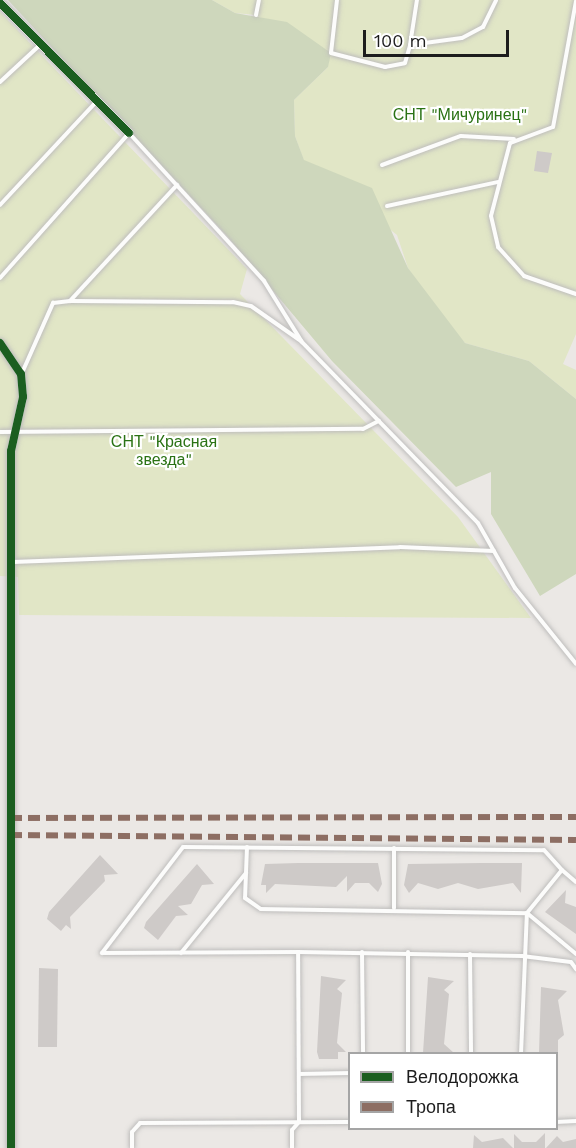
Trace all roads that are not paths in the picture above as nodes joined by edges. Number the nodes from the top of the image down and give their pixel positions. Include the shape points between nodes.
1 (258, 0) edge
2 (337, 0) edge
3 (417, 0) edge
4 (496, 0) edge
5 (576, 1) edge
6 (0, 3) edge
7 (256, 15) dead end
8 (40, 45) junction
9 (410, 45) junction
10 (0, 82) edge
11 (97, 101) junction
12 (129, 133) junction
13 (514, 140) junction
14 (382, 165) dead end
15 (498, 182) junction
16 (177, 185) junction
17 (0, 205) edge
18 (387, 206) dead end
19 (0, 278) edge
20 (576, 294) edge
21 (70, 301) junction
22 (0, 342) edge
23 (302, 342) junction
24 (21, 374) junction
25 (379, 422) junction
26 (15, 431) junction
27 (0, 432) edge
28 (494, 551) junction
29 (12, 562) junction
30 (0, 609) edge
31 (10, 614) junction
32 (576, 664) edge
33 (248, 847) junction
34 (394, 848) junction
35 (562, 870) junction
36 (246, 872) junction
37 (576, 882) edge
38 (394, 908) junction
39 (526, 913) junction
40 (181, 952) junction
41 (298, 952) junction
42 (362, 952) junction
43 (408, 952) junction
44 (470, 954) junction
45 (576, 954) edge
46 (522, 956) junction
47 (576, 969) edge
48 (363, 1052) edge
49 (408, 1052) edge
50 (471, 1052) edge
51 (521, 1052) edge
52 (348, 1072) edge
53 (300, 1074) junction
54 (576, 1121) edge
55 (299, 1122) junction
56 (348, 1122) edge
57 (558, 1122) edge
58 (10, 1148) edge
59 (132, 1148) edge
60 (292, 1148) edge

1 - 7 lane
2 - 9 lane via 331,53 385,67 405,63
3 - 9 lane
4 - 9 lane via 476,30
5 - 13 lane via 553,128
6 - 8 street
8 - 10 lane
8 - 11 street
11 - 12 street
11 - 17 lane
12 - 16 lane
12 - 19 lane
13 - 14 lane via 461,136
13 - 15 lane
15 - 18 lane
15 - 20 lane via 491,216 498,247 524,276
16 - 21 lane
16 - 23 lane via 264,280
21 - 23 lane via 233,302 251,306
21 - 24 lane via 53,303
22 - 24 street
23 - 25 lane
24 - 26 street
25 - 26 lane via 363,429
25 - 28 lane via 478,523
26 - 27 lane
26 - 29 street
28 - 29 lane via 400,547
28 - 32 lane via 515,588
29 - 31 street
30 - 31 street
31 - 58 street
33 - 34 lane
33 - 36 lane
33 - 40 lane via 183,848 102,953
34 - 35 lane via 544,850
34 - 38 lane
35 - 37 lane
35 - 39 lane
36 - 38 lane via 245,898 261,909
36 - 40 lane
38 - 39 lane
39 - 45 lane
39 - 46 lane
40 - 41 lane
41 - 42 lane
41 - 53 lane
42 - 43 lane
42 - 48 lane
43 - 44 lane
43 - 49 lane
44 - 46 lane
44 - 50 lane
46 - 47 lane via 571,962
46 - 51 lane
52 - 53 lane
53 - 55 lane
54 - 57 lane
55 - 56 lane
55 - 59 lane via 140,1123 132,1132
55 - 60 lane via 292,1130

